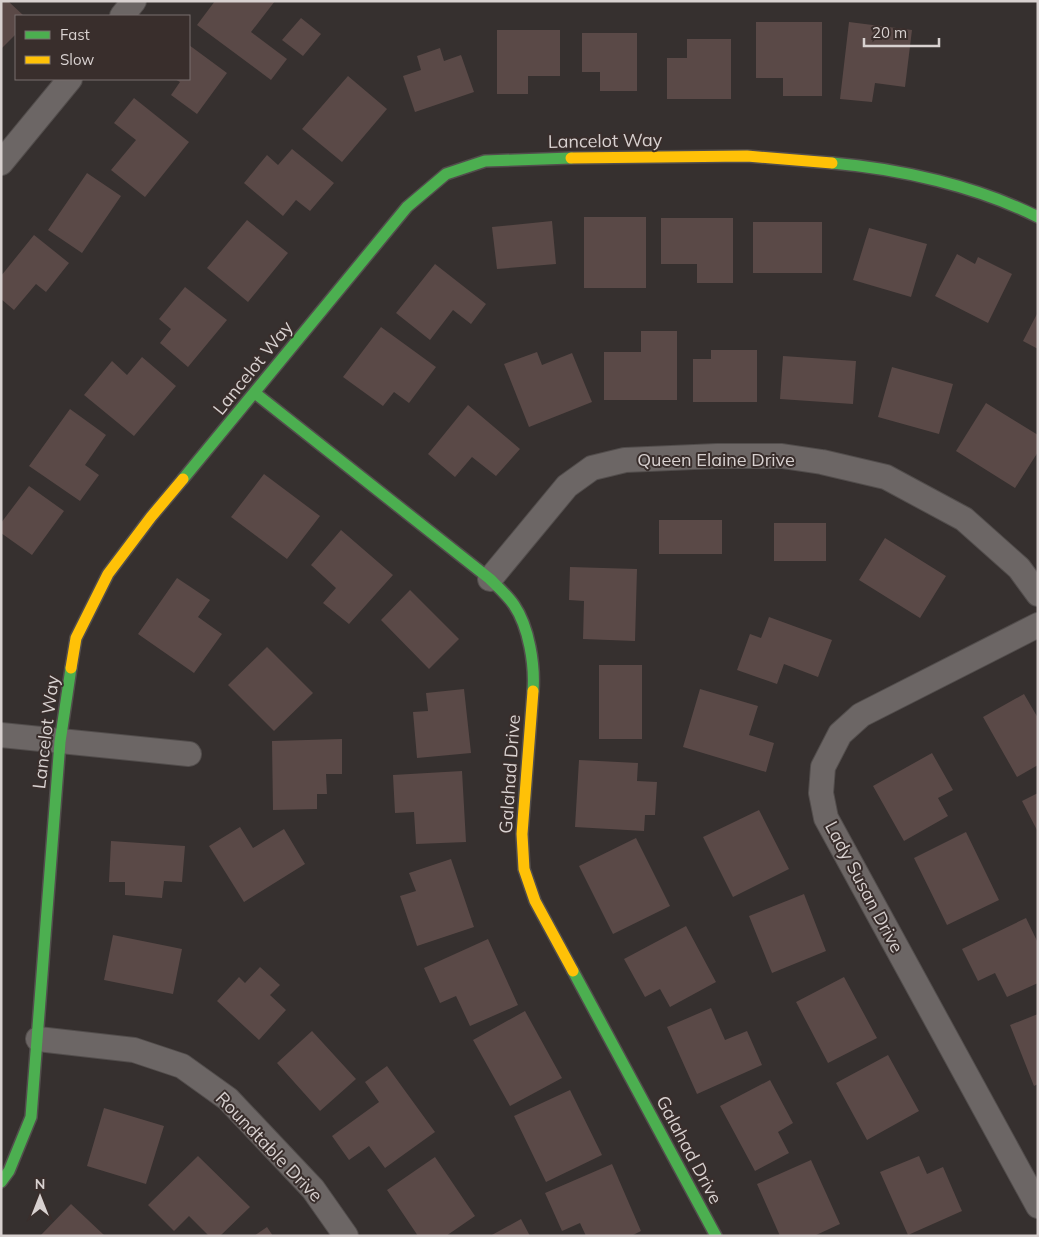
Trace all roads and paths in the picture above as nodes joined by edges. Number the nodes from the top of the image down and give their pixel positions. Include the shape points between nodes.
1 (134, 1) edge
2 (123, 15) edge
3 (69, 80) edge
4 (1, 163) edge
5 (1038, 217) edge
6 (255, 393) junction
7 (490, 579) junction
8 (1038, 594) edge
9 (1038, 625) edge
10 (1, 735) edge
11 (60, 742) junction
12 (189, 754) dead end
13 (38, 1039) junction
14 (1, 1182) edge
15 (1038, 1206) edge
16 (346, 1236) edge
17 (716, 1236) edge

1 - 2 street
3 - 4 street
5 - 6 street, Lancelot Way via 951,184 869,166 747,156 485,161 446,174 407,207
6 - 7 street, Galahad Drive
6 - 11 street, Lancelot Way via 108,574 76,638
7 - 8 street, Queen Elaine Drive via 567,486 592,468 625,460 782,456 886,477 964,519 1019,568
7 - 17 street, Galahad Drive via 514,605 530,642 534,682 522,834 524,869 535,901
9 - 15 street, Lady Susan Drive via 861,715 840,734 823,767 821,793 826,818
10 - 11 street
11 - 12 street
11 - 13 street, Lancelot Way
13 - 14 street, Lancelot Way via 30,1117 9,1171
13 - 16 street, Roundtable Drive via 134,1050 182,1066 228,1100 313,1189

